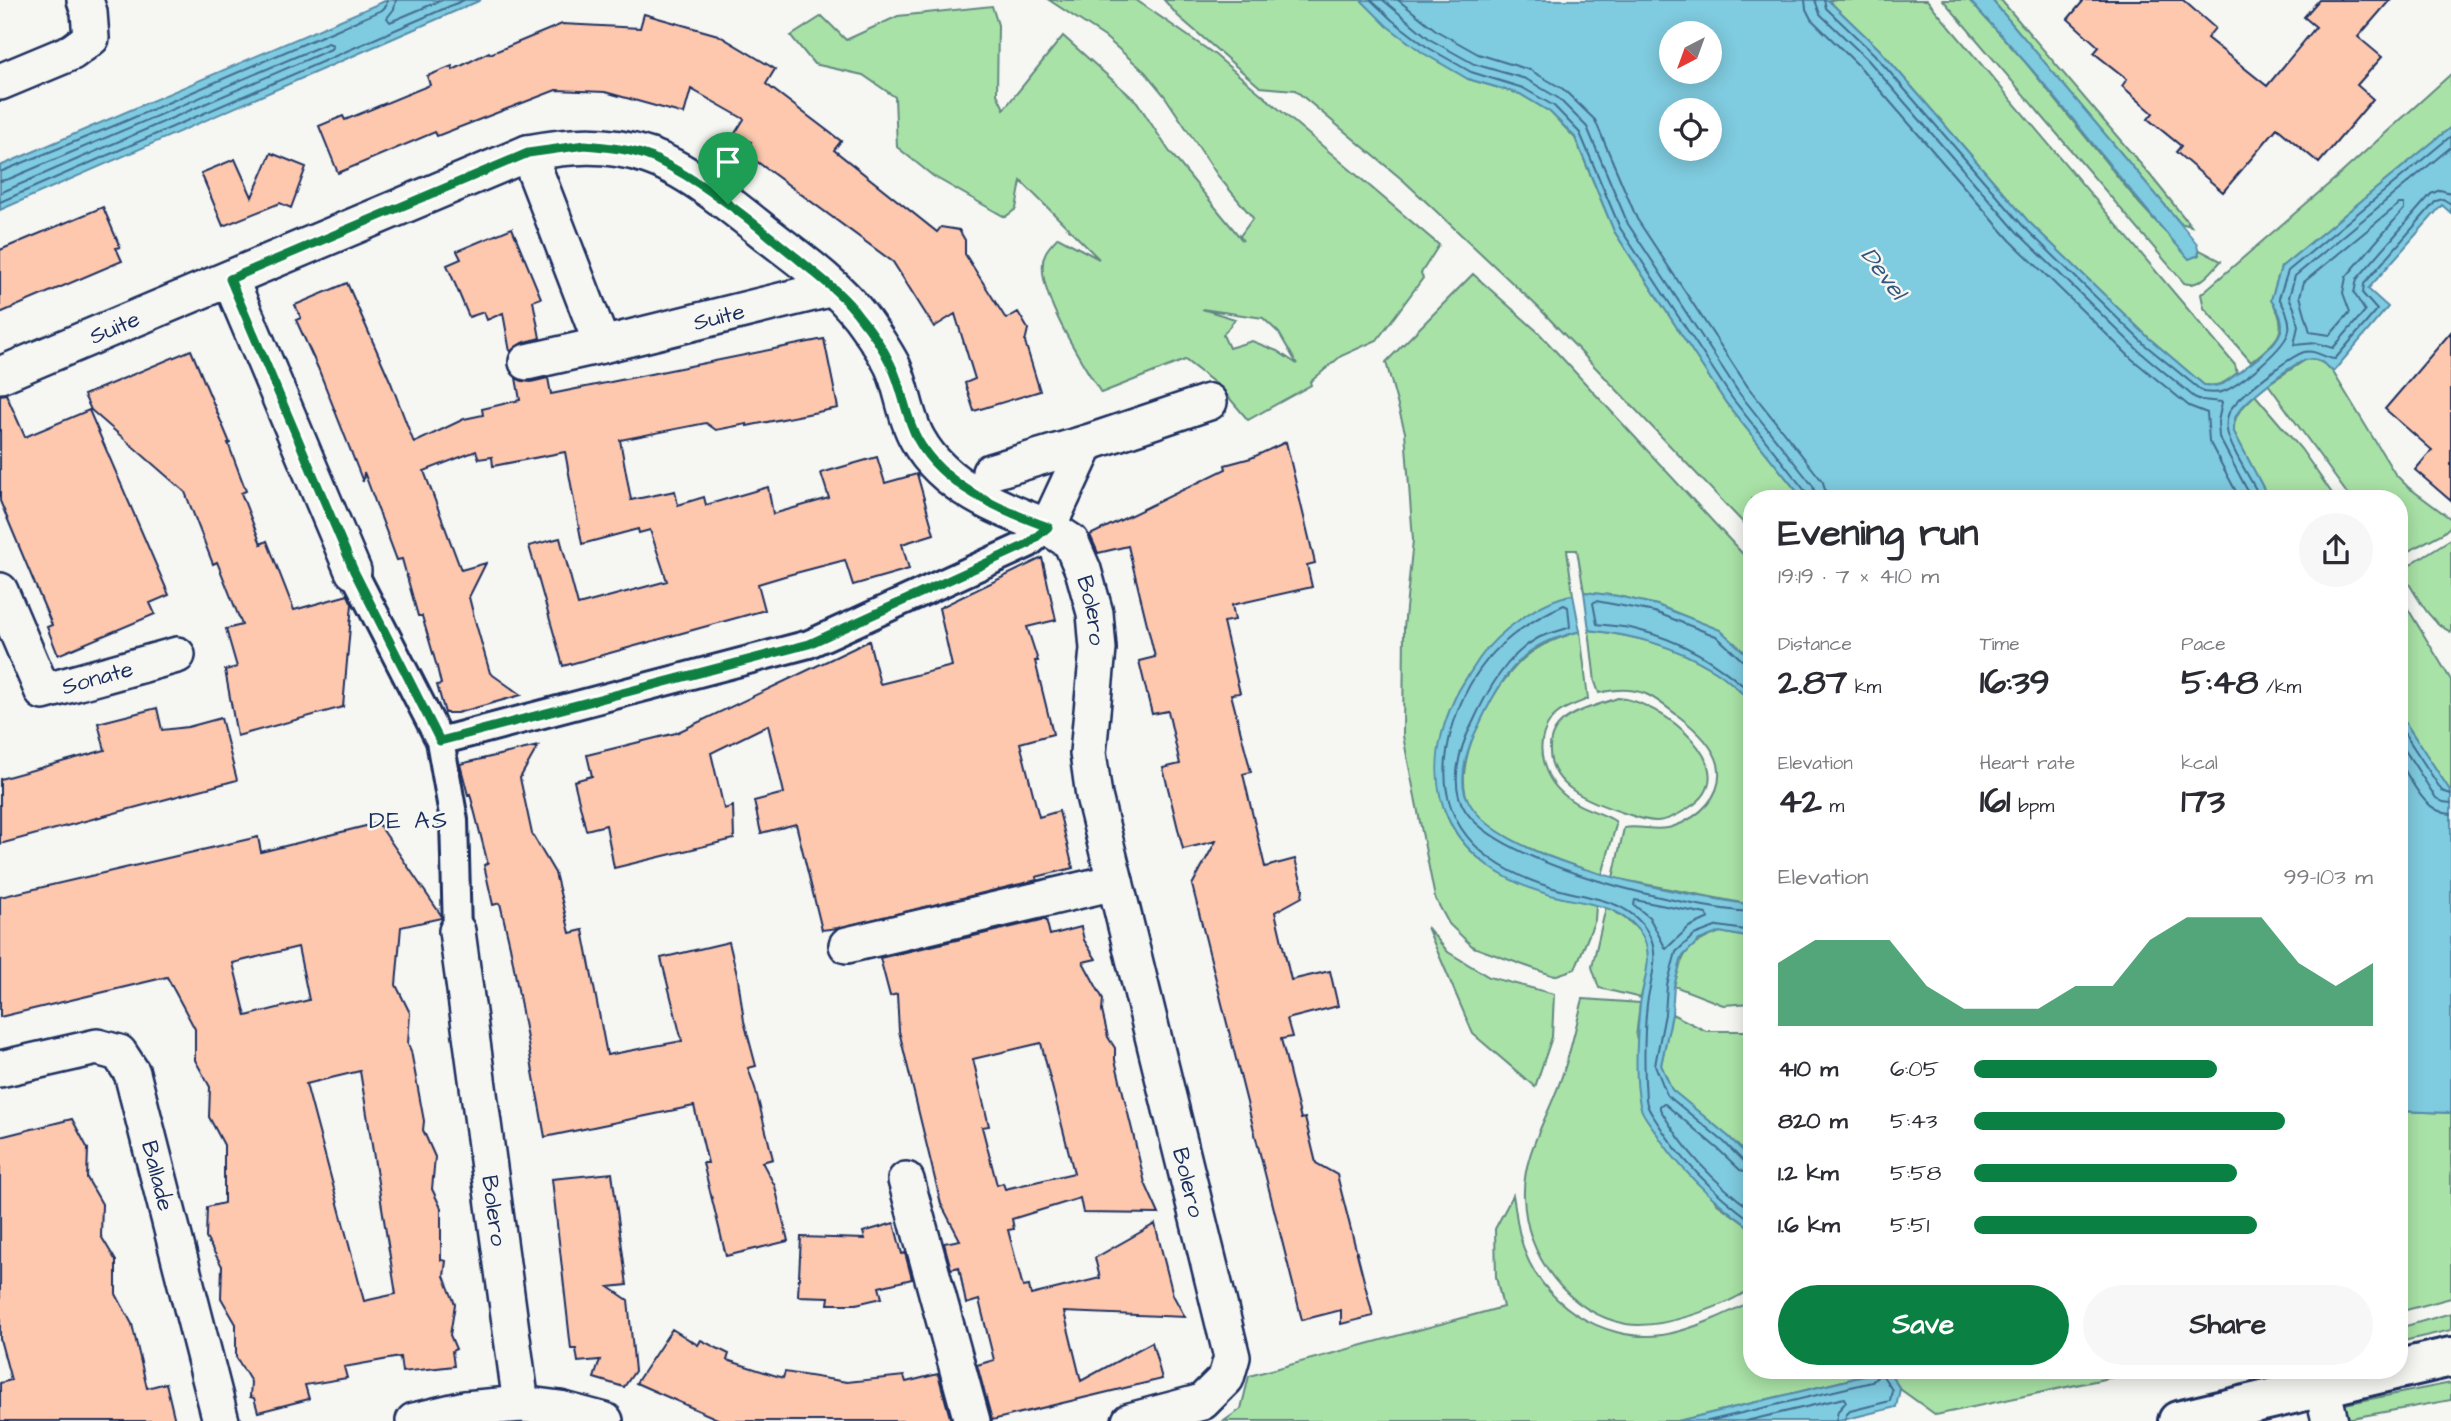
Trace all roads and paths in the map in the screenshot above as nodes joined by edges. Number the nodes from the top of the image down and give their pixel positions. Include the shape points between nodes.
1 (85, 0) edge
2 (0, 82) edge
3 (528, 153) junction
4 (230, 279) junction
5 (833, 288) junction
6 (602, 345) junction
7 (527, 362) dead end
8 (0, 375) edge
9 (1209, 402) dead end
10 (1087, 443) junction
11 (989, 472) dead end
12 (1048, 527) junction
13 (354, 571) joint
14 (0, 591) edge
15 (177, 655) dead end
16 (440, 741) junction
17 (1115, 882) junction
18 (457, 931) joint
19 (847, 945) dead end
20 (0, 1069) edge
21 (906, 1180) dead end
22 (2451, 1357) edge
23 (2408, 1367) edge
24 (2368, 1379) edge
25 (2324, 1393) edge
26 (520, 1404) junction
27 (556, 1415) edge
28 (221, 1421) edge
29 (414, 1421) edge
30 (606, 1421) edge
31 (972, 1421) edge
32 (1130, 1421) edge
33 (2178, 1421) edge

1 - 2 street via 91,38 72,52
3 - 4 street, Suite
3 - 5 street, Suite via 585,145 650,157 728,204
3 - 6 street
4 - 8 street, Suite
4 - 13 street
5 - 6 street, Suite
5 - 12 street, Suite via 859,315 892,365 918,440 945,475 1012,514
6 - 7 street, Suite
9 - 10 street
10 - 11 street
10 - 12 street
12 - 16 street via 1028,544 809,644
12 - 17 street, Bolero via 1071,542 1095,613 1098,649 1088,753
13 - 16 street
14 - 15 street, Sonate via 43,692
16 - 18 street via 454,820
17 - 19 street
17 - 32 street, Bolero via 1232,1357 1226,1377 1202,1402
18 - 26 street, Bolero
20 - 28 street, Ballade via 97,1047 119,1052 132,1073
21 - 31 street
22 - 23 main road
24 - 25 main road
25 - 33 main road
26 - 27 street
26 - 29 street via 465,1409
27 - 30 street

